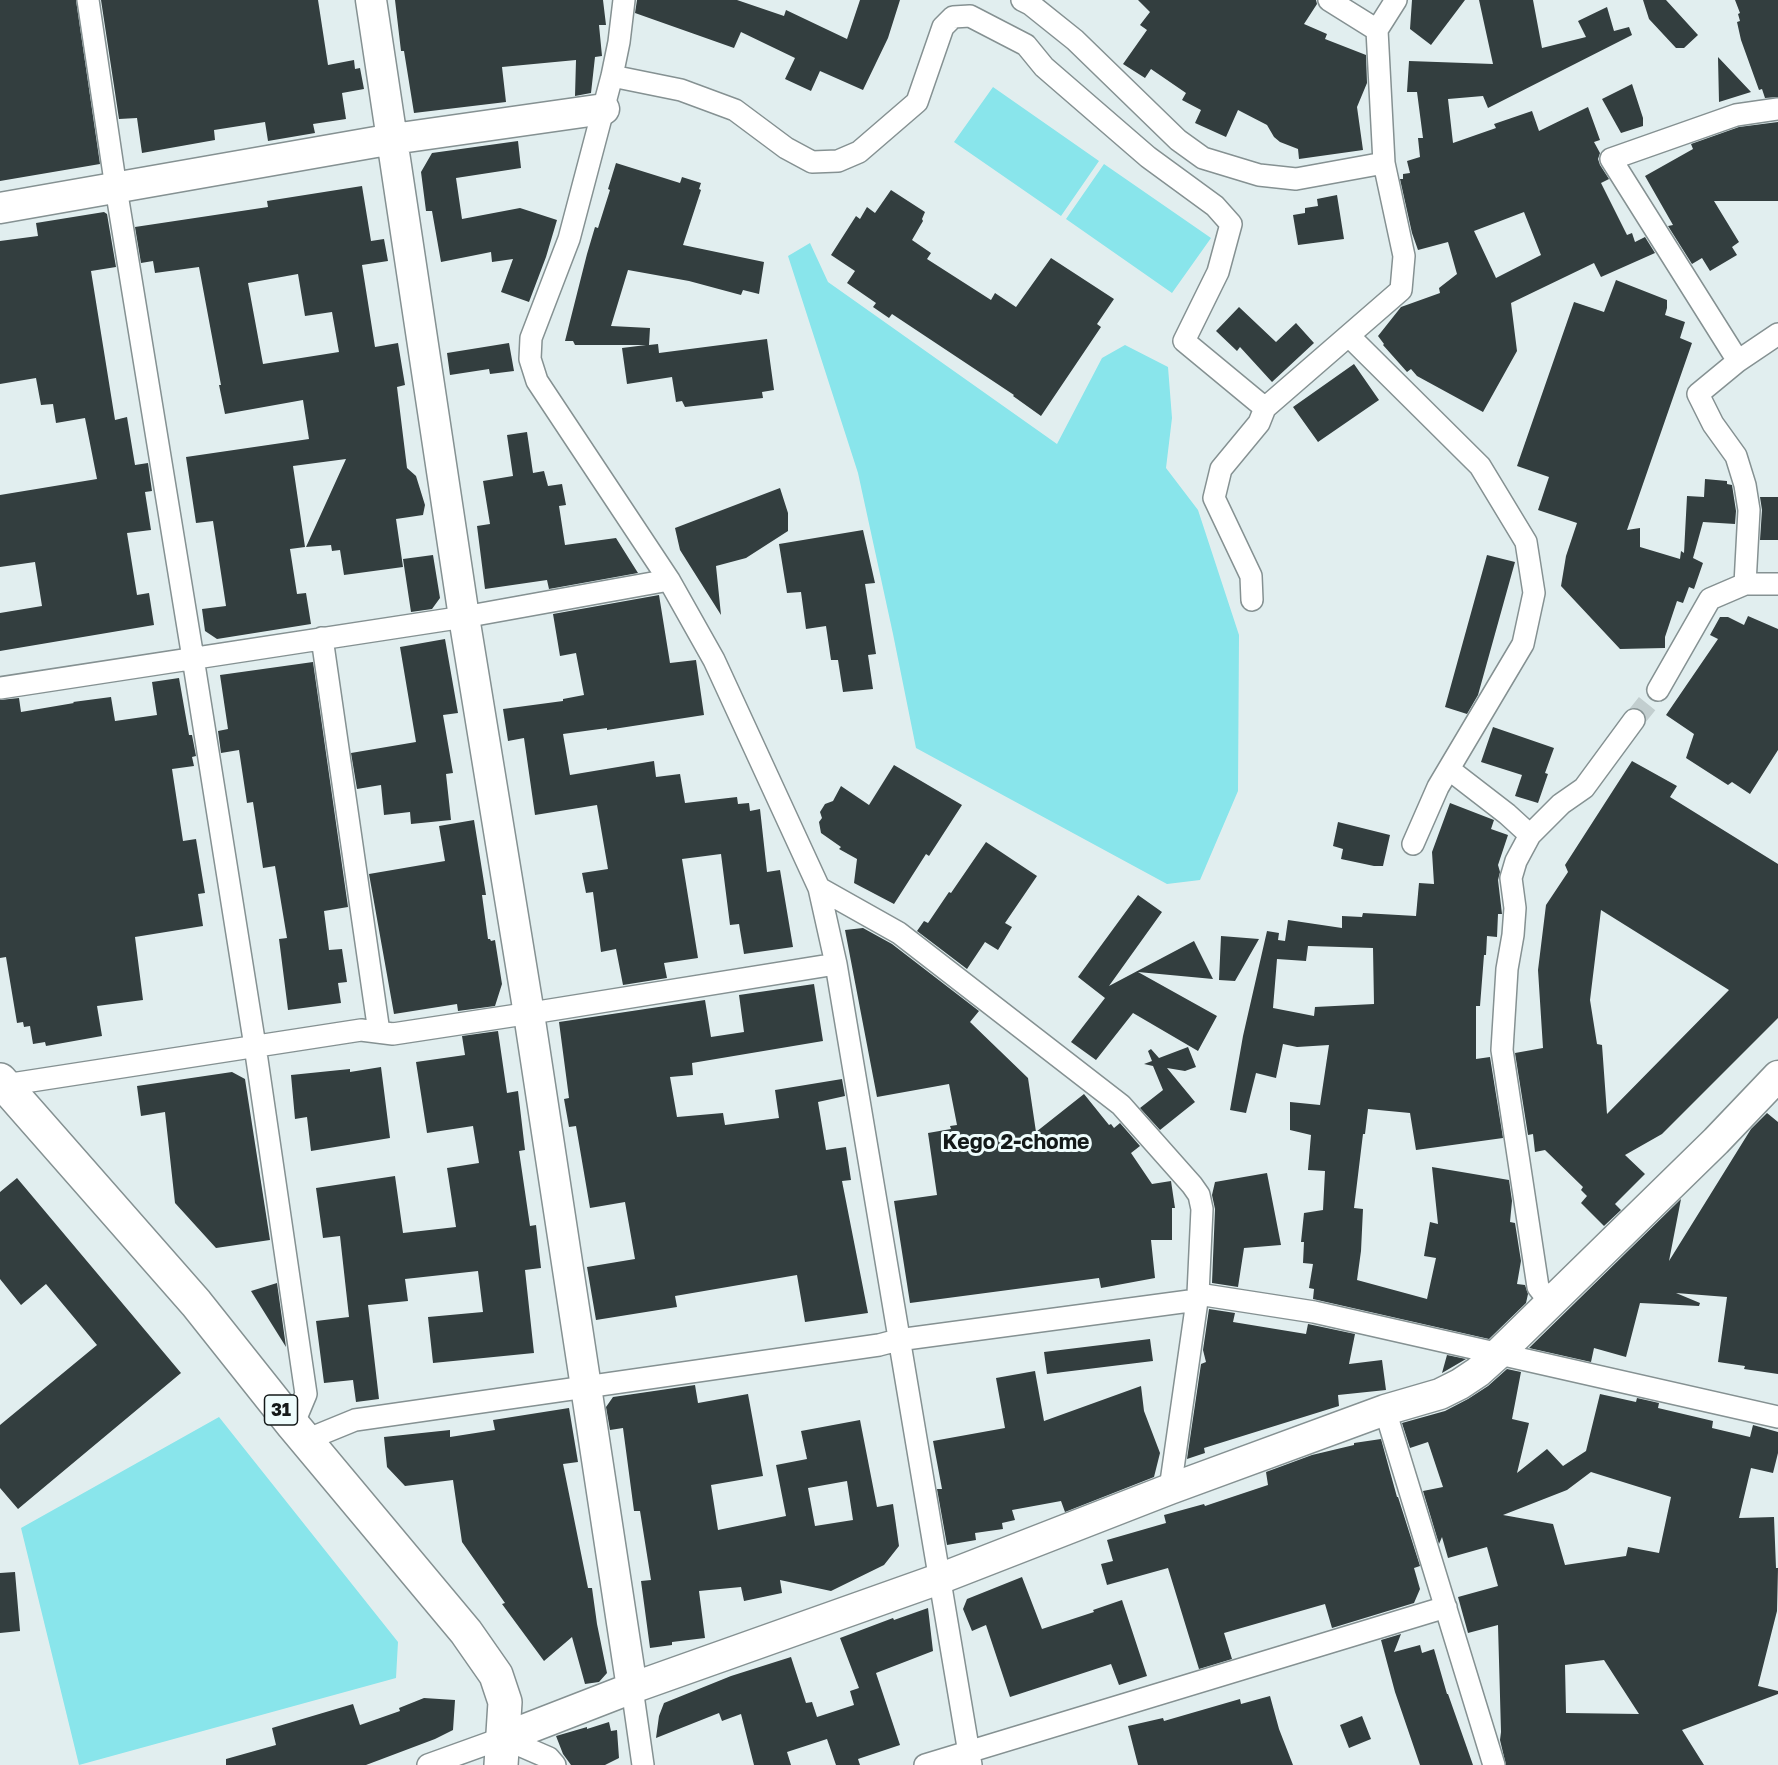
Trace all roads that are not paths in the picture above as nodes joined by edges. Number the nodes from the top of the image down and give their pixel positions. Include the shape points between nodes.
1 (88, 0) edge
2 (371, 0) edge
3 (624, 0) edge
4 (1022, 0) edge
5 (1329, 0) edge
6 (1396, 0) edge
7 (1377, 30) junction
8 (612, 76) junction
9 (604, 109) junction
10 (1778, 109) edge
11 (393, 139) junction
12 (1384, 163) junction
13 (116, 188) junction
14 (0, 208) edge
15 (1778, 334) edge
16 (1349, 336) junction
17 (1738, 361) junction
18 (1265, 408) junction
19 (669, 580) junction
20 (1745, 584) junction
21 (1778, 584) edge
22 (1252, 600) dead end
23 (464, 616) junction
24 (322, 639) junction
25 (193, 658) junction
26 (0, 688) edge
27 (1658, 690) tunnel mouth
28 (1634, 720) tunnel mouth
29 (1450, 770) junction
30 (1530, 835) junction
31 (1413, 844) dead end
32 (819, 888) junction
33 (836, 964) junction
34 (529, 1014) junction
35 (379, 1032) junction
36 (255, 1046) junction
37 (1778, 1076) edge
38 (3, 1083) edge
39 (1197, 1297) junction
40 (1550, 1302) junction
41 (898, 1340) junction
42 (1498, 1354) junction
43 (586, 1387) junction
44 (1385, 1410) junction
45 (1778, 1417) edge
46 (300, 1432) junction
47 (1170, 1489) junction
48 (939, 1579) junction
49 (1446, 1607) junction
50 (632, 1688) junction
51 (502, 1751) edge
52 (970, 1759) edge
53 (428, 1765) edge
54 (555, 1765) edge
55 (643, 1765) edge
56 (925, 1765) edge
57 (1494, 1765) edge

1 - 13 street
2 - 11 street
3 - 8 street
4 - 12 street via 1075,40 1178,140 1203,158 1259,175 1296,179
5 - 7 street
6 - 7 street
7 - 12 street
8 - 9 street
8 - 18 street via 681,90 735,110 812,162 837,161 859,152 917,102 943,27 953,16 970,16 1026,45 1061,82 1148,157 1215,206 1231,224 1218,272 1184,340
9 - 11 street
9 - 19 street via 569,238 531,338 530,359 537,381
10 - 17 street via 1736,115 1611,159
11 - 13 street
11 - 23 street
12 - 16 street via 1404,256 1401,290
13 - 14 street
13 - 25 street
15 - 17 street
16 - 18 street
16 - 29 street via 1480,466 1526,543 1534,593 1523,644
17 - 20 street via 1698,394 1736,456 1745,485 1749,510
18 - 22 street via 1259,423 1221,469 1214,498 1251,576
19 - 23 street
19 - 32 street via 714,660
20 - 21 street
20 - 27 street via 1710,599
23 - 24 street
23 - 34 street
24 - 25 street
24 - 35 street
25 - 26 street
25 - 36 street
28 - 30 street via 1584,788 1561,804
29 - 30 street
29 - 31 street
30 - 40 street via 1511,878 1514,935 1507,969 1502,1050 1538,1287
32 - 33 street
32 - 39 street via 899,933 1121,1105 1200,1195
33 - 34 street
33 - 41 street
34 - 35 street via 393,1034
34 - 43 street
35 - 36 street via 361,1030
36 - 38 street
36 - 46 street via 306,1394
37 - 40 street
38 - 46 main road, 31 via 196,1303
39 - 41 street
39 - 42 street via 1314,1312
39 - 47 street
40 - 42 street
41 - 43 street
41 - 48 street
42 - 44 street via 1478,1372 1440,1394
42 - 45 street
43 - 46 street via 355,1420
43 - 50 street
44 - 47 street
44 - 49 street
46 - 51 main road, 31 via 466,1632 496,1675 505,1702
47 - 48 street
48 - 50 street
48 - 52 street
49 - 52 street
49 - 57 street
50 - 51 street
50 - 55 street
51 - 53 street
51 - 54 street via 549,1758
52 - 56 street

